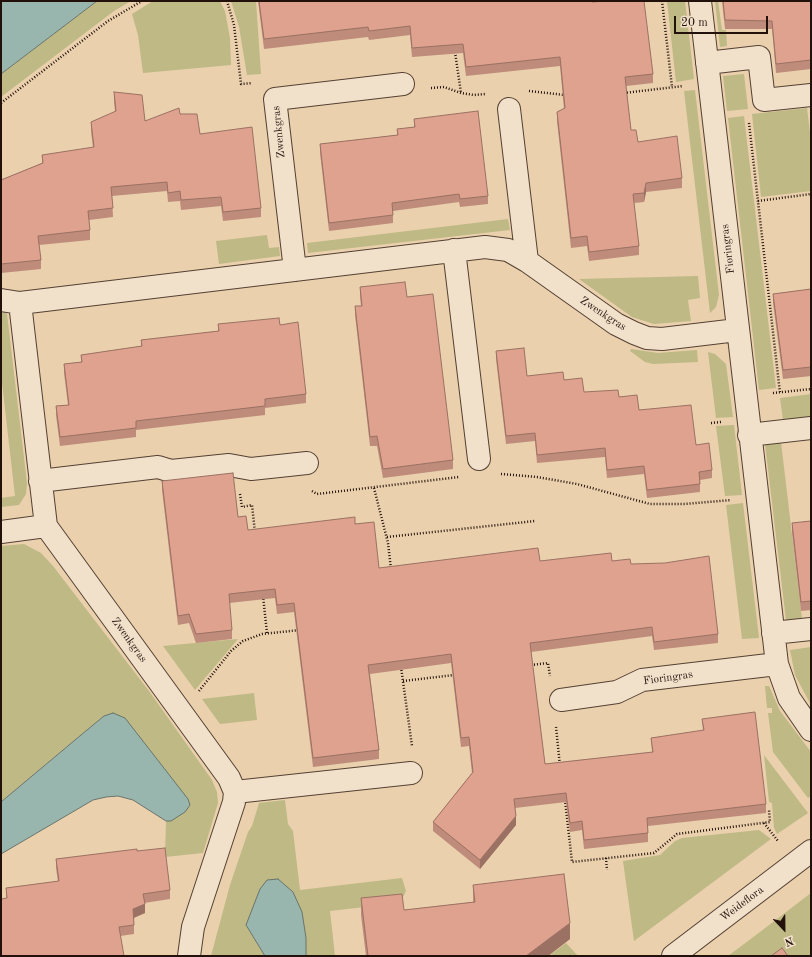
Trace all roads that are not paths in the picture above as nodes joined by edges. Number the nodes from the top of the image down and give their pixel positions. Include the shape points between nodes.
1 (700, 1) edge
2 (708, 73) junction
3 (403, 84) road end
4 (811, 95) edge
5 (509, 109) dead end
6 (454, 250) junction
7 (527, 261) junction
8 (295, 270) junction
9 (11, 302) edge
10 (737, 330) junction
11 (811, 428) edge
12 (750, 435) junction
13 (307, 463) road end
14 (487, 466) road end
15 (40, 481) junction
16 (46, 526) junction
17 (1, 532) edge
18 (811, 629) edge
19 (773, 633) junction
20 (777, 664) junction
21 (562, 700) dead end
22 (811, 730) edge
23 (411, 773) dead end
24 (235, 792) junction
25 (811, 851) edge
26 (189, 956) edge
27 (673, 956) edge

1 - 2 street, Fioringras
2 - 4 street via 759,57 764,100
2 - 10 street, Fioringras
3 - 8 street, Zwenkgras via 275,99
5 - 7 street
6 - 7 street, Zwenkgras via 485,247 508,250
6 - 8 street, Zwenkgras
6 - 14 street
7 - 10 street, Zwenkgras via 616,324 647,338 662,339
8 - 9 street, Zwenkgras
9 - 15 street, Zwenkgras
10 - 12 street, Fioringras
11 - 12 street
12 - 19 street, Fioringras
13 - 15 street via 251,469 229,465 171,472 158,468
15 - 16 street, Zwenkgras
16 - 17 street
16 - 24 street, Zwenkgras via 226,772
18 - 19 street
19 - 20 street, Fioringras
20 - 21 street, Fioringras via 642,680 617,692
20 - 22 street, Fioringras via 789,698
23 - 24 street
24 - 26 street via 193,927
25 - 27 street, Weideflora

